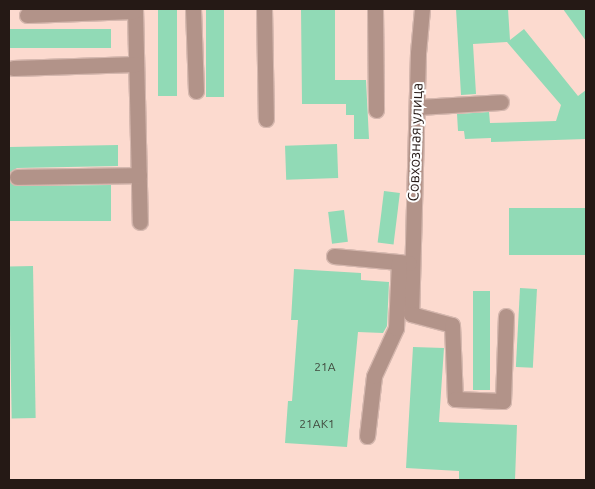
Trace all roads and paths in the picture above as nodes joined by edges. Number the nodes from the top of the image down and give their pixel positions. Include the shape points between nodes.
1 (193, 9) edge
2 (264, 9) edge
3 (375, 9) edge
4 (422, 9) edge
5 (135, 10) edge
6 (27, 15) dead end
7 (136, 64) junction
8 (13, 68) dead end
9 (196, 91) dead end
10 (501, 102) dead end
11 (418, 107) junction
12 (376, 110) dead end
13 (266, 119) dead end
14 (139, 175) junction
15 (18, 177) dead end
16 (140, 222) dead end
17 (334, 256) dead end
18 (406, 267) junction
19 (506, 316) dead end
20 (367, 436) dead end

1 - 9 street
2 - 13 street
3 - 12 street
4 - 11 street, Совхозная улица
5 - 6 street
5 - 7 street
7 - 8 street
7 - 14 street
10 - 11 street
11 - 18 street, Совхозная улица
14 - 15 street
14 - 16 street
17 - 18 street
18 - 19 street via 411,314 452,325 455,399 504,401
18 - 20 street via 396,328 374,376

